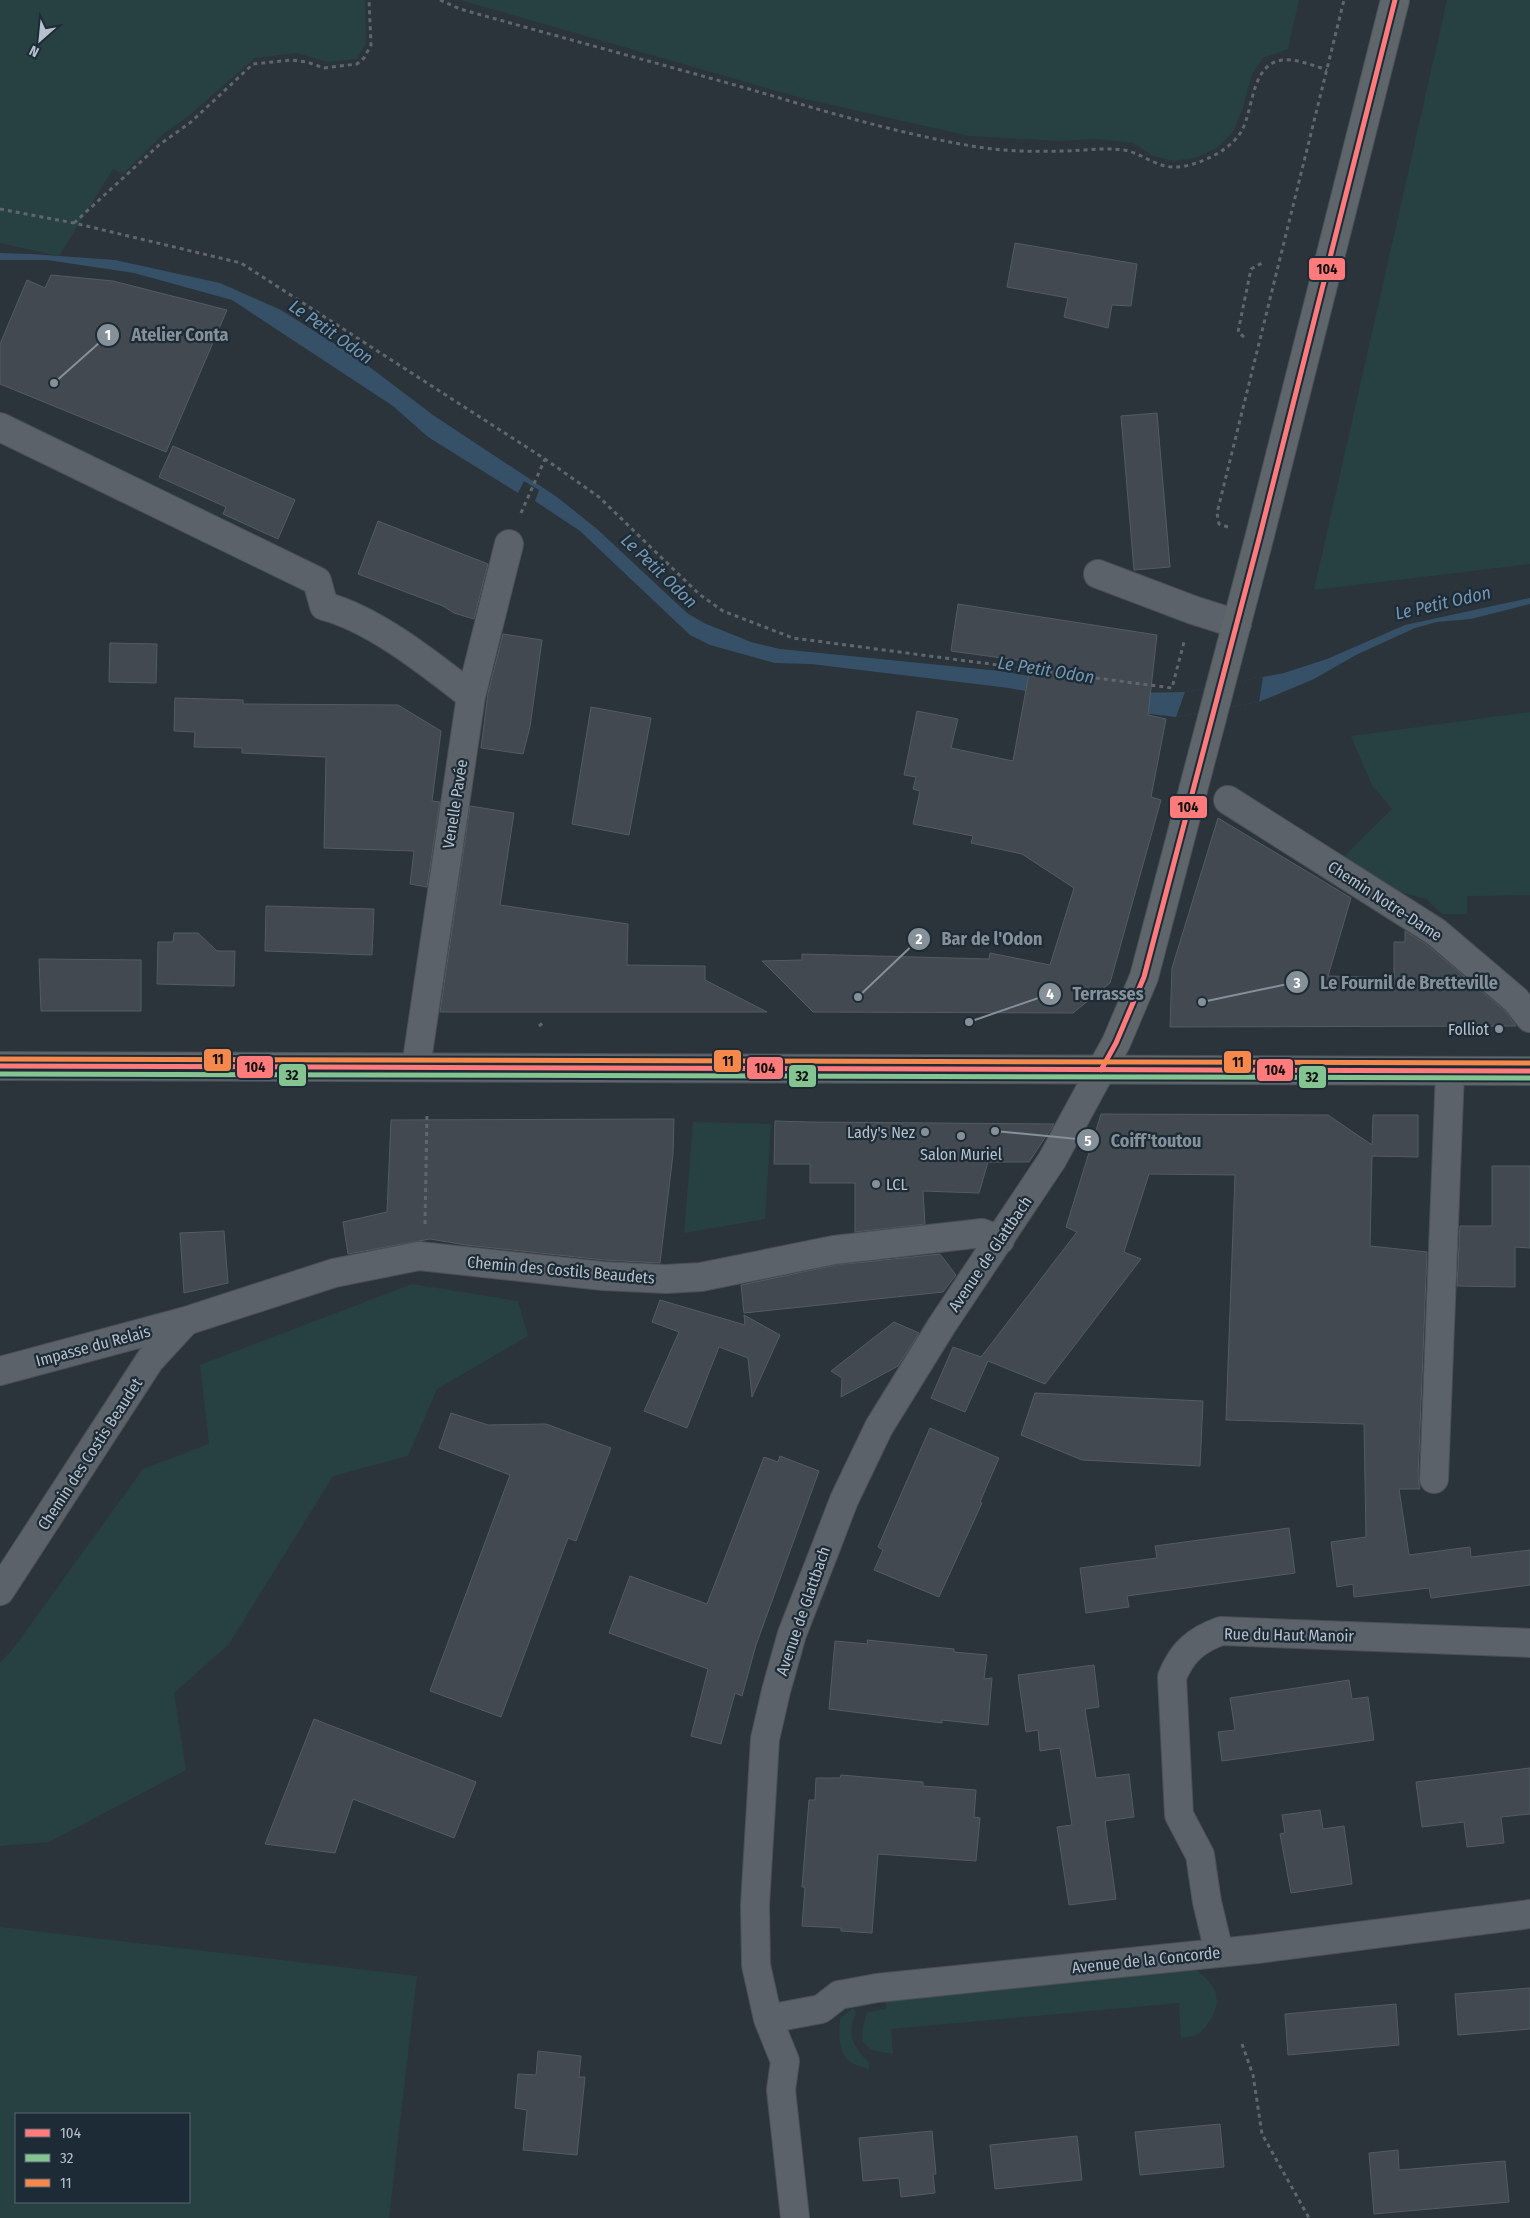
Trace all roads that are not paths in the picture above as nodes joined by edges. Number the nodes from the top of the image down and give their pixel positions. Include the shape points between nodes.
1 (1395, 0) edge
2 (0, 427) edge
3 (509, 544) dead end
4 (1098, 574) dead end
5 (1226, 621) junction
6 (471, 696) junction
7 (1228, 800) dead end
8 (1530, 1018) edge
9 (0, 1066) edge
10 (416, 1067) junction
11 (1101, 1070) junction
12 (1450, 1071) junction
13 (1530, 1071) edge
14 (1000, 1240) junction
15 (186, 1321) junction
16 (0, 1371) edge
17 (1434, 1478) dead end
18 (0, 1590) edge
19 (1530, 1643) edge
20 (1530, 1914) edge
21 (1220, 1952) junction
22 (768, 2019) junction
23 (795, 2218) edge

1 - 5 main road
2 - 6 street via 316,581 324,606 386,635
3 - 6 street, Venelle Pavée
4 - 5 street
5 - 11 main road via 1217,698 1144,977
6 - 10 street, Venelle Pavée
7 - 8 street, Chemin Notre-Dame via 1436,932 1516,1000
9 - 10 main road
10 - 11 main road
11 - 12 main road
11 - 14 street, Avenue de Glattbach via 1052,1160
12 - 13 main road
12 - 17 street
14 - 15 street, Chemin des Costils Beaudets via 982,1233 952,1236 834,1250 701,1277 654,1280 424,1257 334,1273
14 - 22 street, Avenue de Glattbach via 879,1427 844,1500 792,1634 765,1739 754,1905 756,1965
15 - 16 street, Impasse du Relais
15 - 18 street, Chemin des Costis Beaudet via 150,1360
19 - 21 street, Rue du Haut Manoir via 1221,1631 1190,1646 1172,1677 1179,1815 1200,1855 1207,1902
20 - 21 street, Avenue de la Concorde
21 - 22 street, Avenue de la Concorde via 877,1988 839,1995 821,2010
22 - 23 street, Avenue de Glattbach via 785,2061 781,2090

